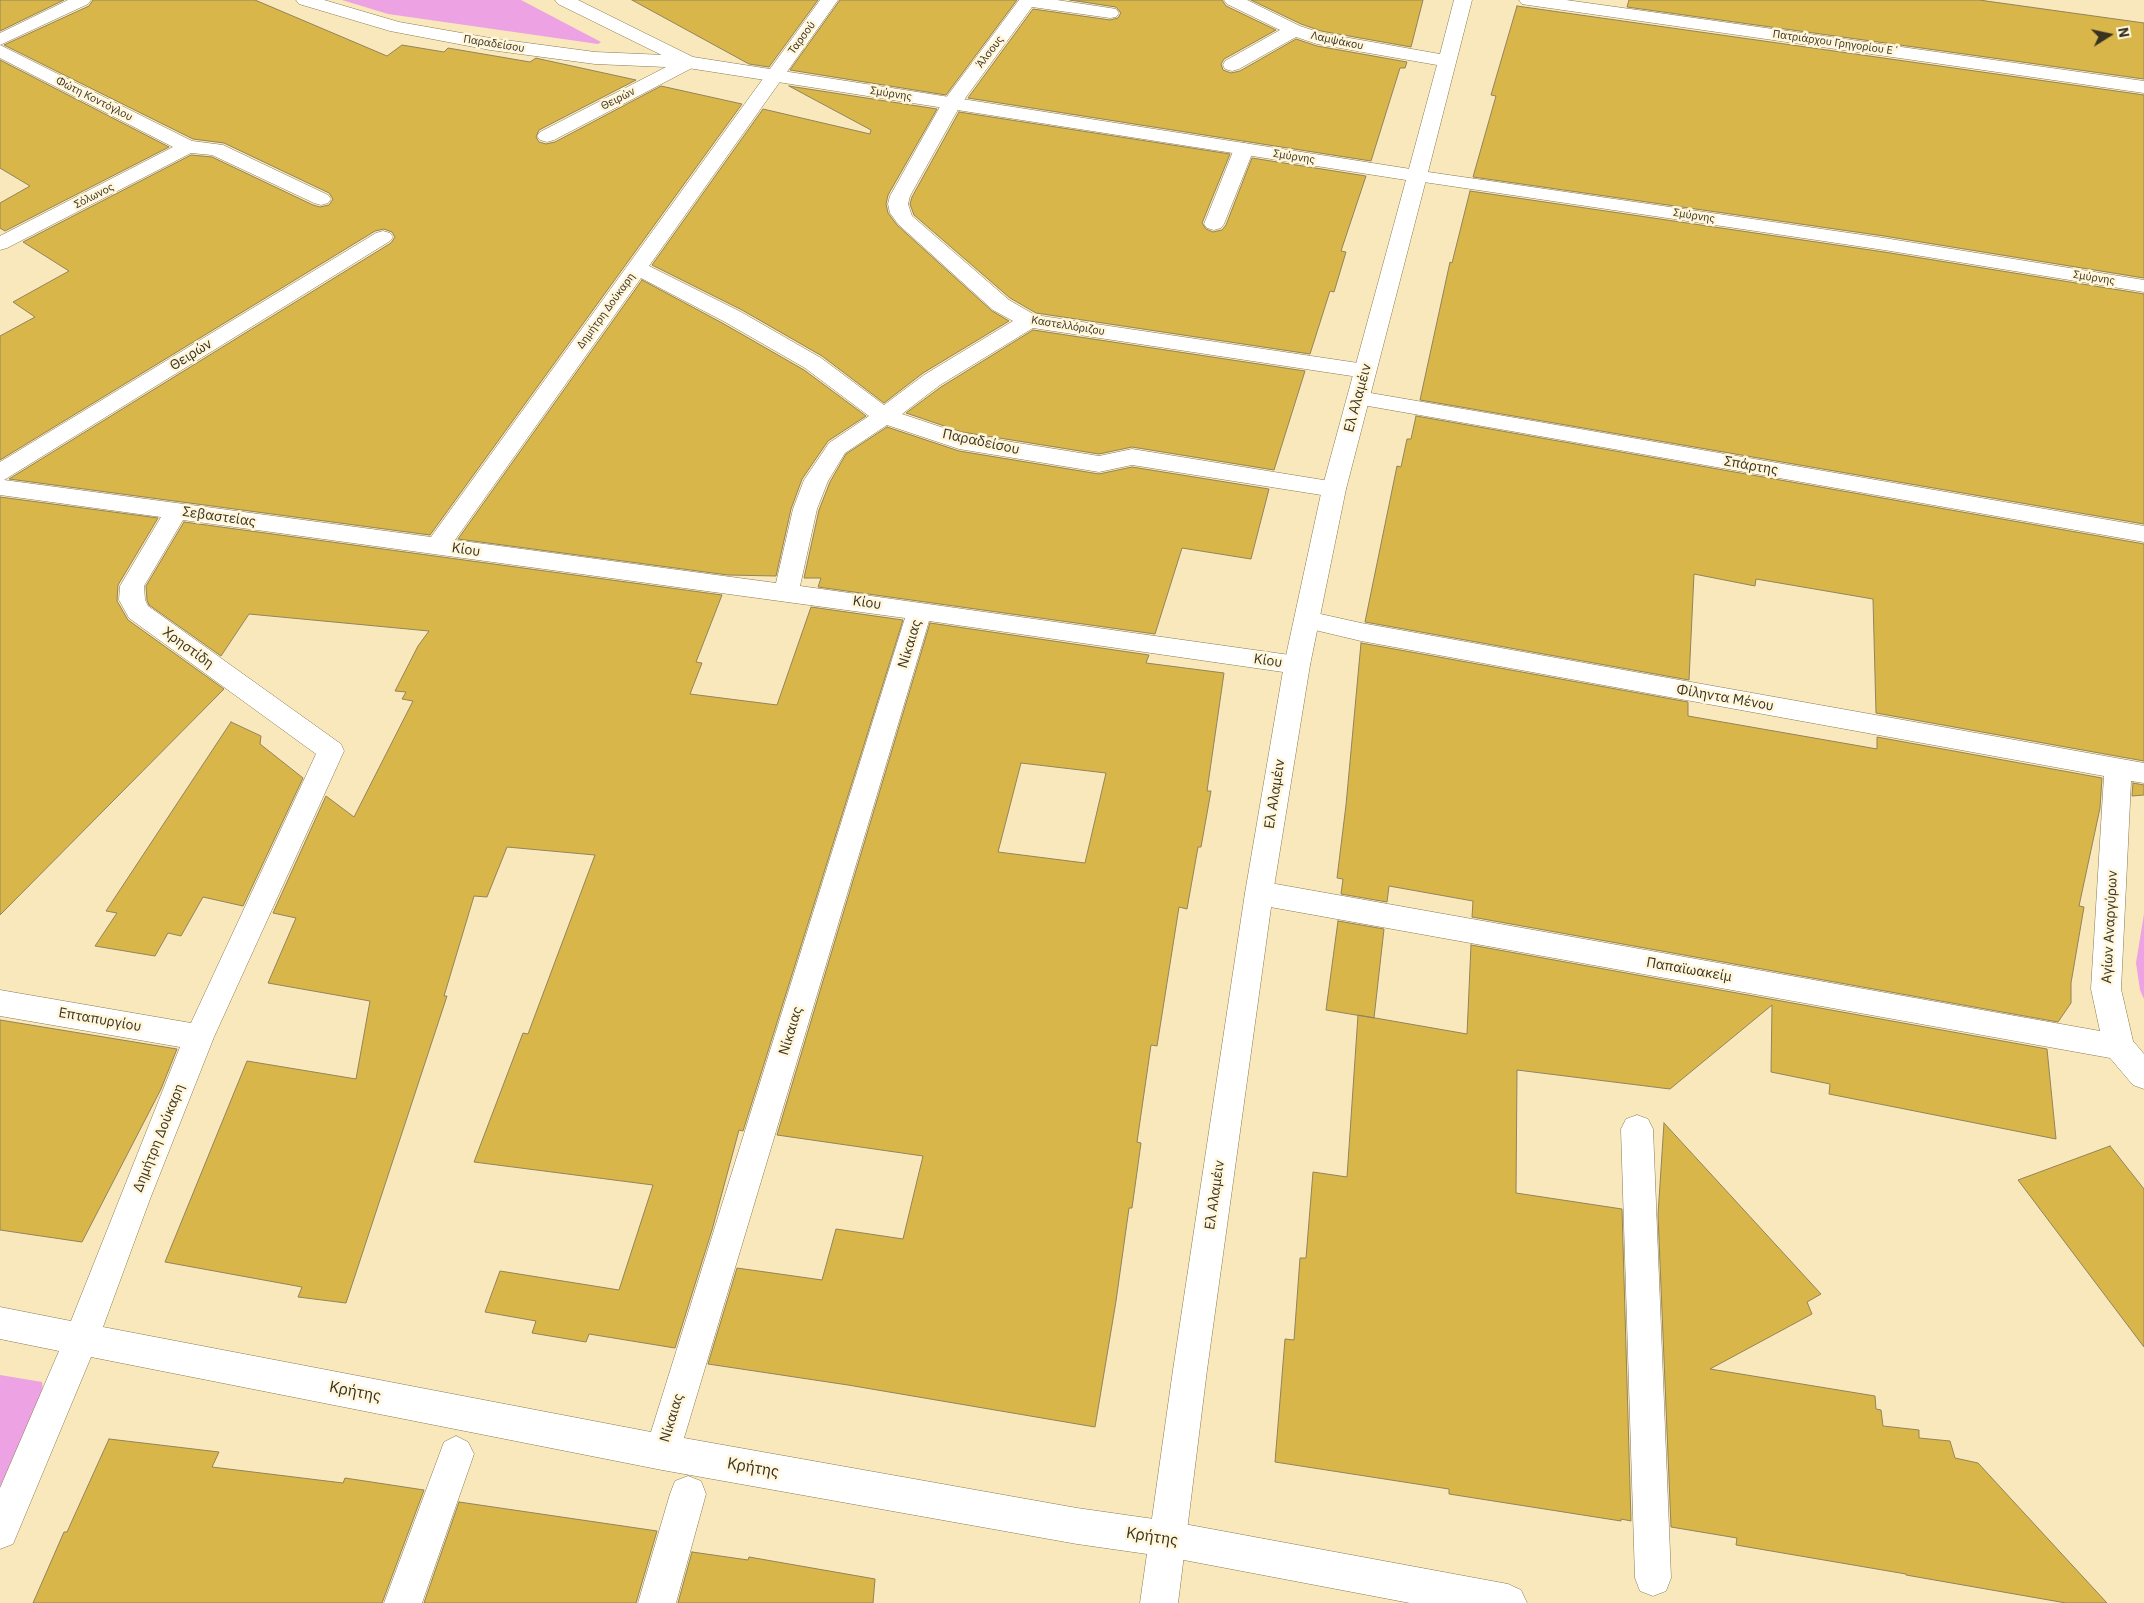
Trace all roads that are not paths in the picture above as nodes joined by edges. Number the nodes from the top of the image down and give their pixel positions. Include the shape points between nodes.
1 (82, 0) edge
2 (305, 0) edge
3 (564, 0) edge
4 (829, 0) edge
5 (1028, 0) edge
6 (1233, 0) edge
7 (1464, 0) edge
8 (1528, 0) edge
9 (1110, 13) dead end
10 (1294, 30) junction
11 (0, 40) edge
12 (0, 51) edge
13 (1447, 61) junction
14 (688, 62) junction
15 (1232, 65) dead end
16 (775, 76) junction
17 (2144, 87) edge
18 (952, 104) junction
19 (547, 136) dead end
20 (188, 147) junction
21 (1244, 149) junction
22 (1417, 176) junction
23 (321, 199) dead end
24 (1214, 224) dead end
25 (382, 237) dead end
26 (0, 244) edge
27 (637, 268) junction
28 (2144, 286) edge
29 (1029, 321) junction
30 (1362, 385) junction
31 (884, 416) junction
32 (0, 474) edge
33 (0, 487) edge
34 (1334, 489) junction
35 (176, 511) junction
36 (2144, 534) edge
37 (437, 547) junction
38 (786, 592) junction
39 (920, 610) junction
40 (1307, 620) junction
41 (1296, 665) junction
42 (331, 751) joint
43 (2131, 771) edge
44 (1259, 892) junction
45 (0, 1003) edge
46 (199, 1037) junction
47 (2119, 1047) junction
48 (2144, 1076) edge
49 (1637, 1129) dead end
50 (0, 1322) edge
51 (81, 1339) junction
52 (662, 1452) junction
53 (456, 1454) dead end
54 (688, 1494) dead end
55 (0, 1531) edge
56 (1168, 1539) junction
57 (1653, 1578) dead end
58 (403, 1603) edge
59 (657, 1603) edge
60 (1159, 1603) edge
61 (1508, 1603) edge

1 - 11 street
2 - 14 street, Παραδείσου via 396,27 490,44 595,58
3 - 14 street
4 - 16 street, Ταρσού
5 - 9 street
5 - 18 street, Άλσους
6 - 10 street, Λαμψάκου
7 - 13 street, Ελ Αλαμέιν
8 - 17 street, Πατριάρχου Γρηγορίου Ε΄
10 - 13 street, Λαμψάκου via 1335,43
10 - 15 street
12 - 20 street, Φώτη Κοντόγλου
13 - 22 street, Ελ Αλαμέιν
14 - 16 street, Σμύρνης
14 - 19 street, Θειρών
16 - 18 street, Σμύρνης
16 - 27 street, Δημήτρη Δούκαρη
18 - 21 street, Σμύρνης
18 - 29 street, Καστελλόριζου via 900,196 900,213 1001,305
20 - 23 street via 216,149
20 - 26 street, Σόλωνος
21 - 22 street, Σμύρνης
21 - 24 street
22 - 28 street, Σμύρνης via 1884,244
22 - 30 street, Ελ Αλαμέιν
25 - 32 street, Θειρών
27 - 31 street, Παραδείσου via 813,363
27 - 37 street, Δημήτρη Δούκαρη
29 - 30 street, Καστελλόριζου
29 - 31 street via 932,380
30 - 34 street, Ελ Αλαμέιν
30 - 36 street, Σπάρτης
31 - 34 street, Παραδείσου via 959,441 1100,464 1132,457
31 - 38 street via 837,448 821,470 805,510
33 - 35 street, Σεβαστείας
34 - 40 street, Ελ Αλαμέιν
35 - 37 street, Σεβαστείας
35 - 42 street, Χρηστίδη via 132,586 132,600 138,612
37 - 38 street, Κίου
38 - 39 street, Κίου
39 - 41 street, Κίου
39 - 52 street, Νίκαιας
40 - 41 street, Ελ Αλαμέιν
40 - 43 street, Φίληντα Μένου
41 - 44 street, Ελ Αλαμέιν
42 - 46 street, Δημήτρη Δούκαρη
43 - 47 street, Αγίων Αναργύρων via 2106,989
44 - 47 street, Παπαϊωακείμ
44 - 56 street, Ελ Αλαμέιν
45 - 46 street, Επταπυργίου
46 - 51 street, Δημήτρη Δούκαρη
47 - 48 street, Αγίων Αναργύρων
49 - 57 street
50 - 51 street, Κρήτης
51 - 52 street, Κρήτης
51 - 55 street, Δημήτρη Δούκαρη
52 - 56 street, Κρήτης via 1077,1526
53 - 58 street
54 - 59 street
56 - 60 street, Ελ Αλαμέιν
56 - 61 street, Κρήτης

